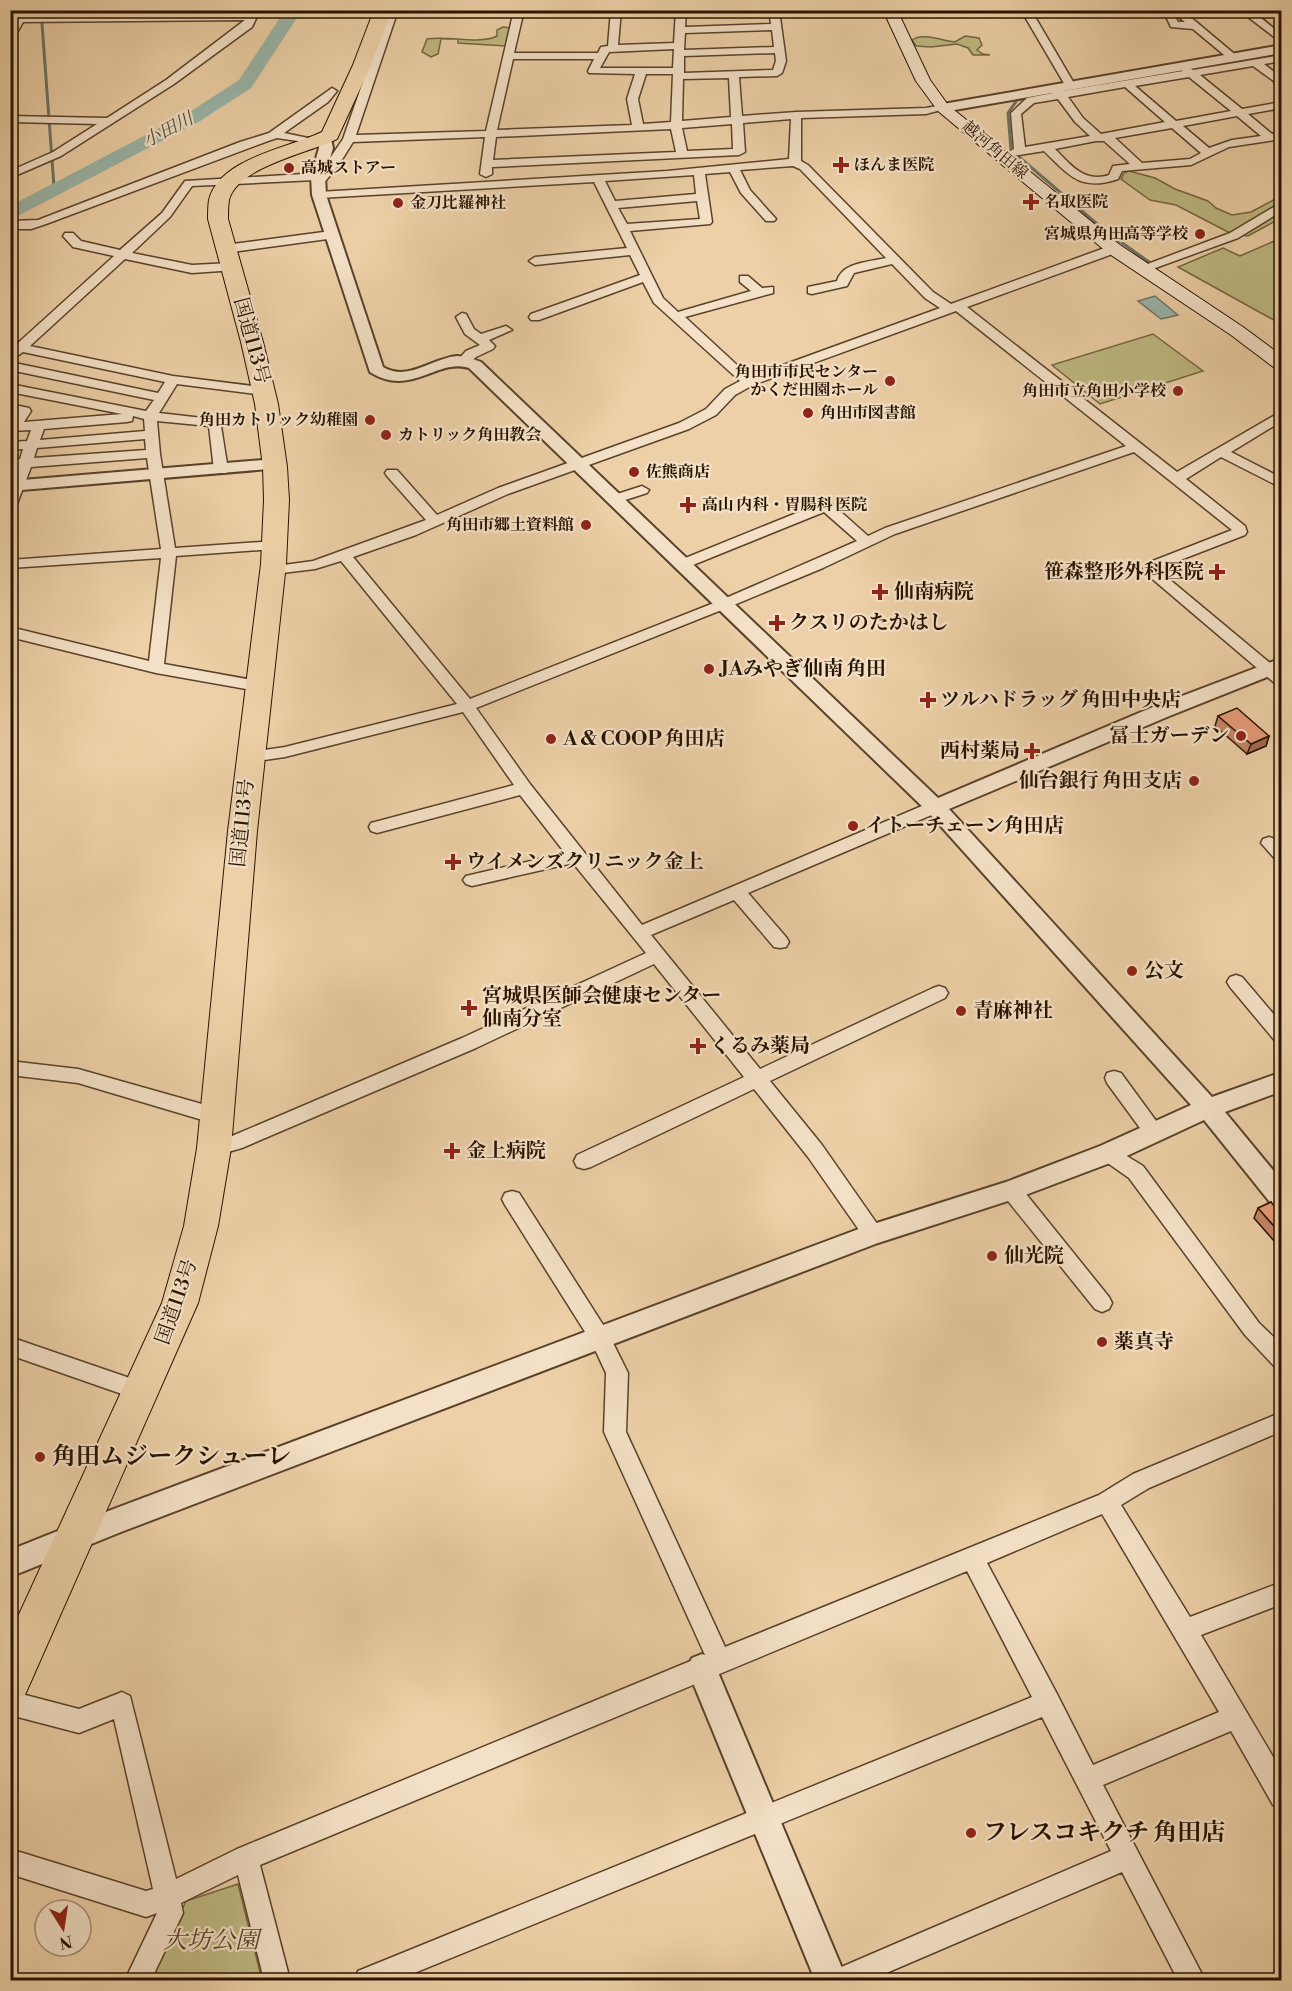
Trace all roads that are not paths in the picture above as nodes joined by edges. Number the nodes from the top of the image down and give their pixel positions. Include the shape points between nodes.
1 (383, 10) edge
2 (393, 10) edge
3 (519, 10) edge
4 (616, 10) edge
5 (681, 10) edge
6 (774, 10) edge
7 (890, 10) edge
8 (1026, 10) edge
9 (1244, 10) edge
10 (253, 14) edge
11 (14, 17) edge
12 (1194, 26) dead end
13 (778, 27) junction
14 (680, 30) junction
15 (10, 36) edge
16 (1281, 39) edge
17 (613, 48) junction
18 (1281, 49) edge
19 (679, 50) junction
20 (780, 50) junction
21 (508, 56) junction
22 (600, 56) junction
23 (1233, 57) junction
24 (1281, 58) edge
25 (1255, 62) junction
26 (1186, 69) junction
27 (642, 71) junction
28 (678, 73) junction
29 (734, 75) junction
30 (1127, 84) junction
31 (1281, 84) edge
32 (1061, 89) junction
33 (332, 91) dead end
34 (1281, 105) edge
35 (943, 108) junction
36 (1240, 113) junction
37 (796, 115) junction
38 (10, 118) edge
39 (111, 120) junction
40 (736, 120) junction
41 (676, 125) junction
42 (1174, 125) junction
43 (639, 128) junction
44 (491, 133) junction
45 (276, 135) junction
46 (1276, 136) edge
47 (1104, 138) junction
48 (329, 140) junction
49 (1047, 147) junction
50 (1022, 152) junction
51 (725, 153) junction
52 (682, 154) junction
53 (1209, 154) junction
54 (1002, 156) junction
55 (795, 162) junction
56 (487, 164) junction
57 (1138, 165) junction
58 (732, 169) junction
59 (699, 172) junction
60 (10, 175) edge
61 (598, 178) junction
62 (233, 179) junction
63 (318, 184) junction
64 (484, 185) junction
65 (162, 188) dead end
66 (702, 197) junction
67 (612, 205) junction
68 (1281, 205) edge
69 (770, 219) dead end
70 (10, 225) edge
71 (623, 228) junction
72 (700, 234) dead end
73 (331, 235) junction
74 (69, 236) dead end
75 (632, 246) junction
76 (1114, 249) junction
77 (124, 254) junction
78 (228, 258) junction
79 (893, 260) junction
80 (535, 261) dead end
81 (1143, 268) junction
82 (647, 277) junction
83 (744, 279) dead end
84 (812, 290) dead end
85 (953, 307) junction
86 (535, 316) dead end
87 (676, 316) junction
88 (462, 317) dead end
89 (506, 330) dead end
90 (479, 339) junction
91 (14, 350) edge
92 (464, 361) junction
93 (1281, 365) edge
94 (10, 366) edge
95 (173, 380) junction
96 (748, 382) junction
97 (10, 388) edge
98 (264, 391) junction
99 (34, 392) junction
100 (162, 398) junction
101 (17, 409) edge
102 (1281, 415) edge
103 (150, 416) junction
104 (39, 425) junction
105 (13, 427) edge
106 (151, 435) junction
107 (30, 445) junction
108 (10, 446) edge
109 (1136, 447) junction
110 (1221, 452) junction
111 (153, 454) junction
112 (17, 463) edge
113 (275, 464) junction
114 (579, 464) junction
115 (221, 470) junction
116 (158, 473) junction
117 (392, 473) dead end
118 (1176, 479) junction
119 (1281, 484) edge
120 (13, 486) edge
121 (642, 490) dead end
122 (616, 500) junction
123 (10, 504) edge
124 (435, 522) junction
125 (866, 541) junction
126 (169, 552) junction
127 (344, 555) junction
128 (275, 557) junction
129 (10, 564) edge
130 (683, 564) junction
131 (724, 604) junction
132 (10, 632) edge
133 (156, 668) junction
134 (1277, 671) edge
135 (258, 686) junction
136 (467, 706) junction
137 (250, 758) junction
138 (524, 788) junction
139 (935, 807) junction
140 (377, 827) dead end
141 (1269, 843) dead end
142 (578, 856) junction
143 (1281, 856) edge
144 (472, 880) dead end
145 (737, 892) junction
146 (639, 933) junction
147 (780, 942) dead end
148 (658, 955) junction
149 (1236, 982) dead end
150 (939, 993) dead end
151 (1281, 1037) edge
152 (10, 1068) edge
153 (756, 1078) junction
154 (1114, 1078) dead end
155 (1281, 1081) edge
156 (1208, 1108) junction
157 (216, 1116) junction
158 (1155, 1134) junction
159 (214, 1148) junction
160 (1109, 1153) junction
161 (584, 1161) dead end
162 (1011, 1190) junction
163 (512, 1199) dead end
164 (1281, 1199) edge
165 (873, 1234) junction
166 (1102, 1303) dead end
167 (600, 1336) junction
168 (10, 1346) edge
169 (1281, 1360) edge
170 (142, 1392) junction
171 (1281, 1421) edge
172 (1107, 1502) junction
173 (75, 1537) junction
174 (972, 1558) junction
175 (10, 1564) edge
176 (1281, 1593) edge
177 (1185, 1630) junction
178 (710, 1664) junction
179 (10, 1682) edge
180 (1049, 1702) junction
181 (10, 1703) edge
182 (1235, 1717) junction
183 (1088, 1779) junction
184 (1281, 1796) edge
185 (764, 1816) junction
186 (1127, 1857) junction
187 (246, 1858) junction
188 (10, 1861) edge
189 (167, 1896) junction
190 (138, 1980) edge
191 (277, 1980) edge
192 (367, 1980) edge
193 (831, 1980) edge
194 (841, 1980) edge
195 (1192, 1980) edge

1 - 48 highway
2 - 48 street
3 - 21 street
4 - 17 street
5 - 14 street
6 - 13 street
7 - 35 main road, 越河角田線 via 923,81
8 - 32 street
9 - 16 street
10 - 11 street
10 - 39 street via 248,25
11 - 15 street
12 - 23 street
13 - 14 street
13 - 20 street
14 - 19 street
17 - 19 street
17 - 22 street via 605,49
18 - 23 street
19 - 20 street
19 - 28 street
20 - 29 street via 777,73
21 - 22 street
21 - 44 street
22 - 27 street via 593,71
23 - 26 street
24 - 25 street
25 - 26 street
25 - 31 street
26 - 30 street
26 - 32 street
26 - 36 street
27 - 28 street
27 - 43 street via 631,98
28 - 29 street
28 - 41 street
29 - 40 street
30 - 32 street
30 - 42 street
32 - 35 street
32 - 47 street via 1079,120
32 - 50 street via 1031,100 1016,113
33 - 45 street
34 - 36 street
35 - 37 street
35 - 54 main road, 越河角田線
36 - 42 street
36 - 46 street
37 - 40 street
37 - 55 street
38 - 39 street
39 - 60 street via 57,154
40 - 41 street
40 - 51 street via 739,152
41 - 43 street
41 - 52 street
42 - 47 street
42 - 53 street
43 - 44 street
44 - 48 street
44 - 56 street
45 - 48 street
45 - 65 street
45 - 70 street via 224,151 42,222
46 - 53 street via 1225,144
47 - 49 street
47 - 57 street
48 - 62 highway, 国道113号 via 262,160
48 - 63 street
48 - 63 street via 334,164
49 - 50 street
49 - 57 street via 1086,182 1108,180 1114,177 1116,168
50 - 54 street
51 - 52 street
51 - 58 street
52 - 56 street
53 - 57 street via 1191,162
54 - 76 main road, 越河角田線
55 - 58 street
55 - 79 street
56 - 64 street
58 - 59 street
58 - 69 street
59 - 61 street
59 - 66 street
61 - 64 street
61 - 67 street
62 - 63 street
62 - 77 street via 189,183 166,215
62 - 78 highway, 国道113号 via 217,207
63 - 64 street
63 - 73 street
66 - 67 street
66 - 71 street via 706,222
67 - 71 street
68 - 81 street via 1268,217 1226,237
71 - 75 street
72 - 75 street
73 - 78 street
73 - 92 street via 376,369 395,378
74 - 77 street via 77,244
75 - 80 street
75 - 82 street
76 - 81 main road, 越河角田線
76 - 85 street
77 - 78 street via 192,269
77 - 91 street
78 - 98 highway, 国道113号
79 - 84 street via 850,270 844,274 843,283
79 - 85 street via 929,295
81 - 93 main road, 越河角田線
82 - 86 street
82 - 87 street via 658,300
83 - 87 street via 765,291
85 - 96 street
85 - 109 street
87 - 96 street
88 - 90 street via 469,331
89 - 90 street
90 - 92 street via 489,346
91 - 95 street
92 - 114 street via 475,365
94 - 100 street
95 - 98 street
95 - 100 street
96 - 114 street via 730,392 702,418
97 - 99 street
98 - 113 highway, 国道113号
99 - 101 street
99 - 103 street
100 - 103 street
101 - 105 street
102 - 110 street
103 - 104 street
103 - 106 street
103 - 115 street via 215,423
104 - 105 street
104 - 107 street
106 - 107 street
106 - 111 street
107 - 108 street
107 - 112 street
109 - 118 street
109 - 125 street
110 - 118 street
110 - 119 street
111 - 112 street
111 - 116 street
112 - 120 street
113 - 115 street
113 - 128 highway, 国道113号
114 - 122 street
114 - 124 street via 503,491
115 - 116 street
116 - 120 street
116 - 126 street
117 - 124 street
118 - 134 street via 1240,532 1150,567 1150,572
120 - 123 street
121 - 122 street
122 - 130 street
124 - 127 street
125 - 130 street via 826,507
125 - 131 street
126 - 128 street via 231,550
126 - 129 street
126 - 133 street
127 - 128 street via 315,565
127 - 136 street
128 - 135 highway, 国道113号
130 - 131 street
131 - 136 street
131 - 139 street
132 - 133 street
133 - 135 street
134 - 139 street
135 - 137 highway, 国道113号
136 - 137 street via 285,753
136 - 138 street
137 - 157 highway, 国道113号
138 - 140 street
138 - 142 street
139 - 145 street
139 - 156 street
141 - 143 street
142 - 144 street
142 - 146 street
145 - 146 street
145 - 147 street
146 - 148 street
148 - 153 street
148 - 159 street via 470,1043 235,1143
149 - 151 street
150 - 153 street
152 - 157 street via 78,1076
153 - 161 street
153 - 165 street via 815,1151
154 - 158 street
155 - 156 street
156 - 158 street
156 - 164 street
157 - 159 highway, 国道113号
158 - 160 street
159 - 170 highway, 国道113号 via 201,1226 180,1303
160 - 162 street
160 - 169 street via 1136,1172 1252,1329
162 - 165 street
162 - 166 street
163 - 167 street
165 - 167 street
167 - 173 street
167 - 178 street via 616,1373 615,1432
168 - 170 street
170 - 173 highway, 国道113号
171 - 172 street via 1141,1481
172 - 174 street
172 - 177 street
173 - 175 street
173 - 179 highway, 国道113号
174 - 178 street
174 - 180 street
176 - 177 street
177 - 182 street
178 - 185 street
178 - 187 street
180 - 183 street
180 - 185 street
181 - 189 street via 79,1721 122,1704
182 - 183 street
182 - 184 street
183 - 186 street
185 - 192 street
185 - 193 street
186 - 194 street
186 - 195 street
187 - 189 street
187 - 191 street
188 - 189 street via 146,1904
189 - 190 street via 170,1913

